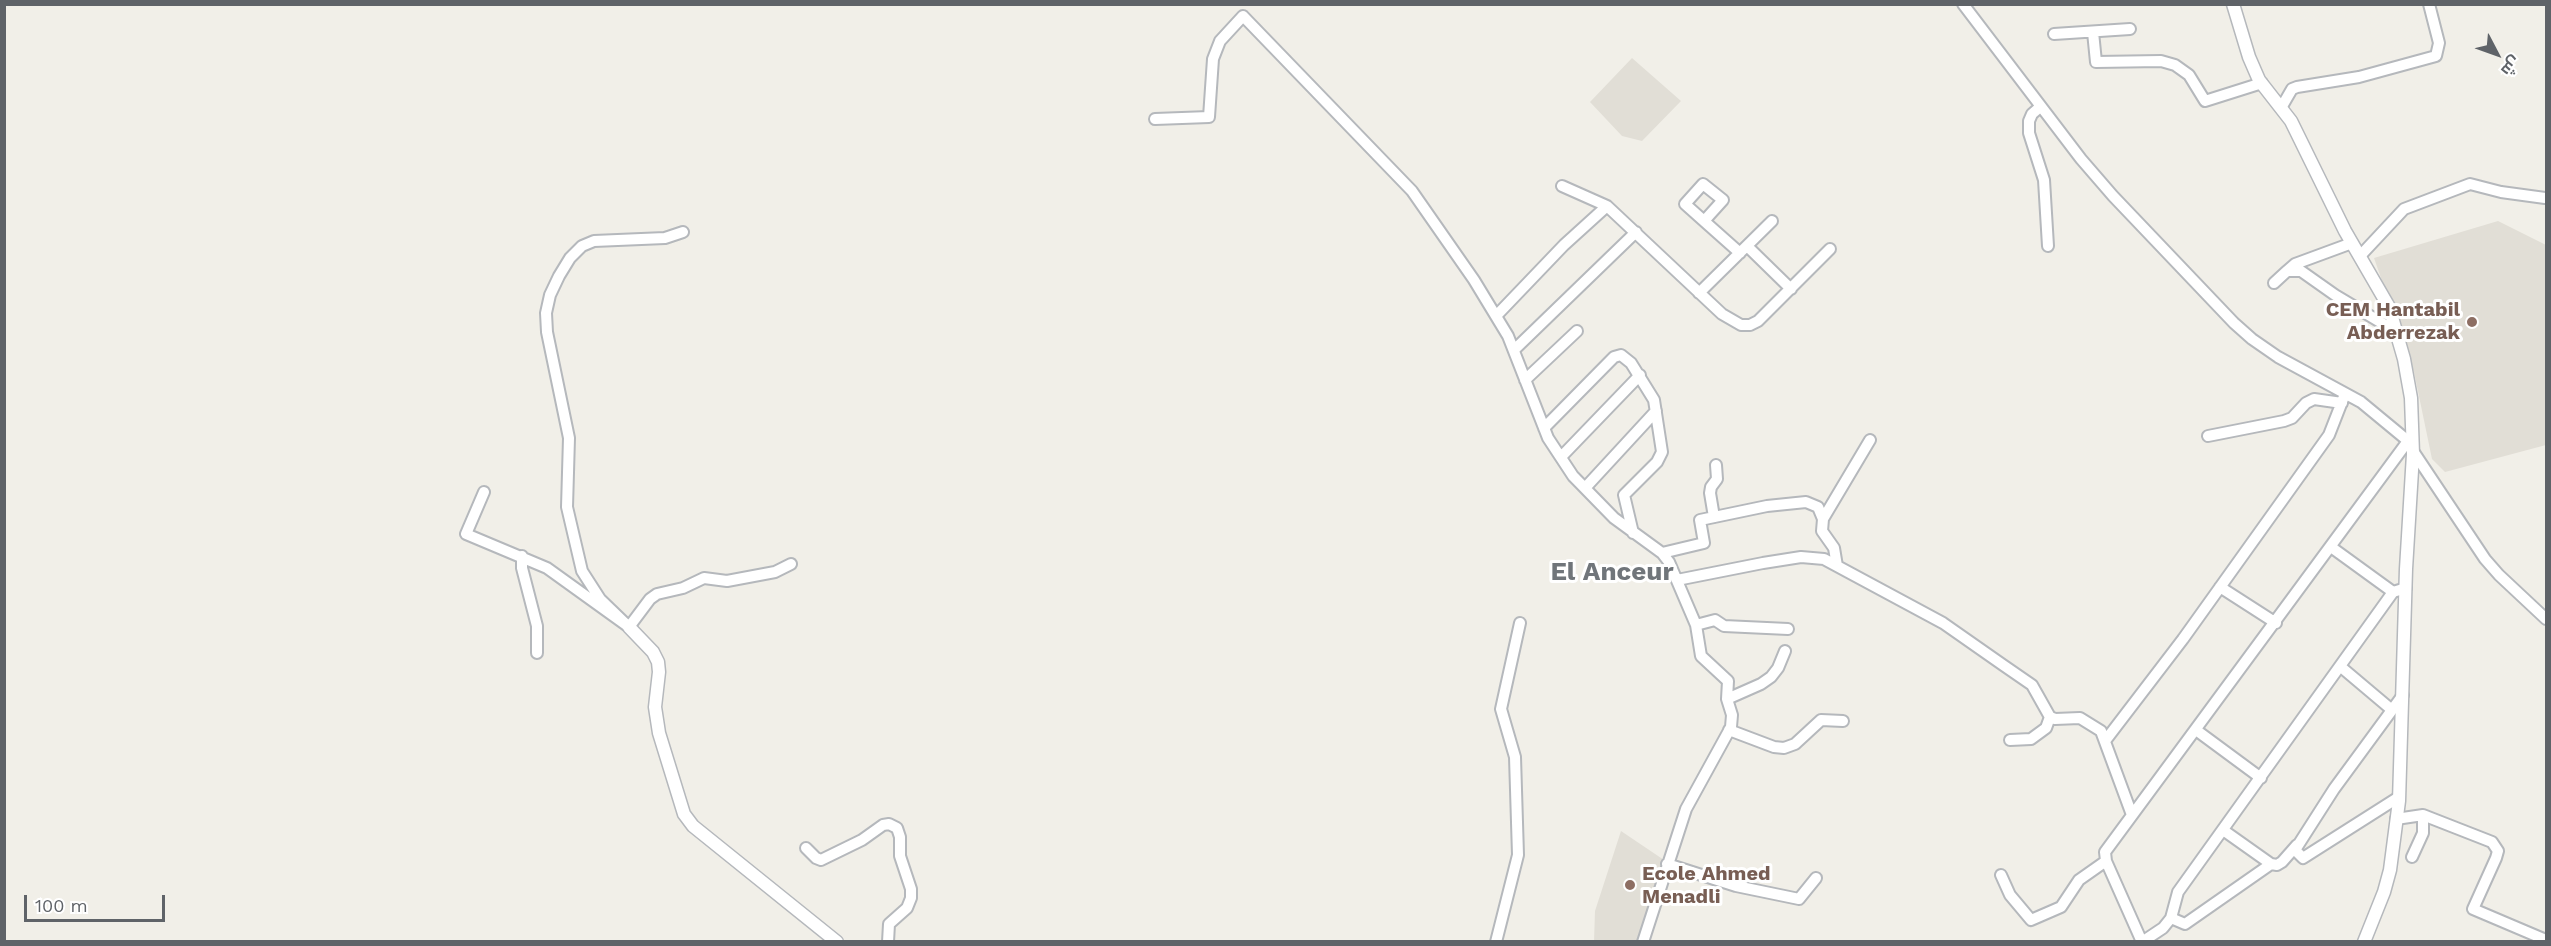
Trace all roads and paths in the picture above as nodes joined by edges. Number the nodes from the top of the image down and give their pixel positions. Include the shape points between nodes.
1 (1963, 4) edge
2 (2234, 4) edge
3 (2429, 4) edge
4 (2130, 29) dead end
5 (2093, 32) junction
6 (2054, 34) dead end
7 (2262, 83) junction
8 (2040, 107) junction
9 (2281, 108) junction
10 (1155, 119) dead end
11 (1562, 186) dead end
12 (2546, 198) edge
13 (1607, 206) junction
14 (1704, 221) dead end
15 (1772, 221) dead end
16 (683, 232) dead end
17 (1636, 232) junction
18 (2352, 243) junction
19 (2048, 246) dead end
20 (1830, 249) dead end
21 (1744, 250) junction
22 (2360, 256) junction
23 (2287, 271) junction
24 (2274, 283) dead end
25 (1791, 289) junction
26 (1700, 293) junction
27 (1496, 316) junction
28 (1577, 331) dead end
29 (2397, 332) junction
30 (1514, 350) junction
31 (1640, 375) junction
32 (1525, 380) junction
33 (2344, 399) junction
34 (1656, 411) junction
35 (1544, 428) junction
36 (2208, 436) dead end
37 (1870, 440) dead end
38 (2411, 445) junction
39 (1561, 457) junction
40 (1716, 465) dead end
41 (1585, 488) junction
42 (484, 492) dead end
43 (1714, 517) junction
44 (1822, 519) junction
45 (1633, 533) junction
46 (2331, 547) junction
47 (1662, 553) junction
48 (522, 556) junction
49 (791, 564) dead end
50 (1837, 566) junction
51 (1677, 580) junction
52 (2220, 587) junction
53 (2400, 590) junction
54 (2547, 618) edge
55 (1520, 623) dead end
56 (2276, 623) junction
57 (1696, 625) junction
58 (629, 627) junction
59 (1788, 629) dead end
60 (1785, 651) dead end
61 (537, 653) dead end
62 (2341, 667) junction
63 (2403, 695) junction
64 (1727, 699) junction
65 (2392, 710) junction
66 (2050, 717) junction
67 (1843, 721) dead end
68 (1729, 730) junction
69 (2196, 730) junction
70 (2010, 740) dead end
71 (2104, 741) junction
72 (2261, 778) junction
73 (2399, 797) junction
74 (2132, 815) junction
75 (2423, 815) junction
76 (2396, 819) junction
77 (2223, 830) junction
78 (2297, 845) junction
79 (806, 848) dead end
80 (2412, 857) dead end
81 (2106, 861) junction
82 (1667, 864) junction
83 (2271, 864) junction
84 (2001, 875) dead end
85 (1816, 878) dead end
86 (2170, 918) junction
87 (2520, 929) junction
88 (2547, 940) edge
89 (837, 942) edge
90 (888, 942) edge
91 (1496, 942) edge
92 (1643, 942) edge
93 (2142, 942) edge
94 (2364, 942) edge
95 (2515, 942) edge

1 - 8 street
2 - 7 street via 2249,57
3 - 9 street via 2439,43 2431,60 2297,87
4 - 5 street
5 - 6 street
5 - 7 street via 2096,62 2161,61 2175,65 2189,75 2205,101
7 - 9 street
8 - 19 street via 2029,121 2044,180
8 - 33 street via 2113,196 2234,323
9 - 18 street
10 - 27 street via 1209,117 1213,58 1220,41 1243,16 1412,191
11 - 13 street
12 - 22 street via 2470,184 2404,210
13 - 17 street
13 - 27 street via 1564,244
14 - 21 street
15 - 21 street
16 - 58 street via 665,238 594,241 582,246 559,276 546,313 569,438 567,507 582,571 600,598
17 - 26 street
17 - 30 street
18 - 22 street
18 - 23 street via 2295,264
20 - 25 street
21 - 25 street
21 - 26 street
22 - 29 street via 2389,307
23 - 24 street
23 - 29 street via 2301,271
25 - 26 street via 1758,321 1741,326
27 - 30 street
28 - 32 street
29 - 38 street via 2411,398
30 - 32 street
31 - 34 street
31 - 35 street via 1625,357 1617,354
31 - 39 street
32 - 35 street
33 - 36 street via 2314,399 2284,421
33 - 38 street via 2361,402
33 - 52 street via 2329,435
34 - 41 street
34 - 45 street via 1661,458 1624,495
35 - 39 street
37 - 44 street
38 - 46 street
38 - 53 street
38 - 54 street via 2485,559
39 - 41 street
40 - 43 street via 1717,479 1710,493
41 - 45 street
42 - 48 street via 466,534
43 - 44 street via 1806,502 1818,507
43 - 47 street via 1700,520 1704,543
44 - 50 street via 1822,531 1834,548
45 - 47 street
46 - 53 street
46 - 56 street
47 - 51 street
48 - 58 street via 547,568
48 - 61 street via 537,626
49 - 58 street via 775,572 727,581 704,578 657,594
50 - 51 street via 1824,559 1801,557
50 - 66 street via 1942,623 2032,685
51 - 57 street
52 - 56 street
52 - 71 street
53 - 62 street
53 - 63 street
55 - 91 street via 1501,710 1515,757 1518,855
56 - 69 street
57 - 59 street via 1715,620 1724,626
57 - 64 street via 1701,656 1728,681
58 - 89 street via 658,662 655,708 659,733 684,814 693,826
60 - 64 street via 1771,676
62 - 65 street
62 - 72 street
63 - 65 street
63 - 73 street
64 - 68 street via 1732,715
65 - 78 street
66 - 70 street via 2046,728 2031,739
66 - 71 street via 2080,718 2101,731
67 - 68 street via 1821,720 1795,744 1784,748
68 - 82 street via 1686,809
69 - 72 street
69 - 74 street
71 - 74 street
72 - 77 street
73 - 76 street
73 - 78 street via 2303,858 2295,850
74 - 81 street via 2105,852
75 - 76 street
75 - 80 street via 2423,833
75 - 87 street via 2496,846 2496,858 2473,909
76 - 94 street via 2390,870
77 - 83 street
77 - 86 street via 2178,892
78 - 83 street via 2282,862
79 - 90 street via 821,860 884,825 897,828 911,898 907,908 889,924
81 - 84 street via 2079,880 2061,907 2031,920 2010,896
81 - 93 street
82 - 85 street via 1736,886 1799,899
82 - 92 street
83 - 86 street via 2185,924
86 - 93 street via 2163,928
87 - 88 street
87 - 95 street

